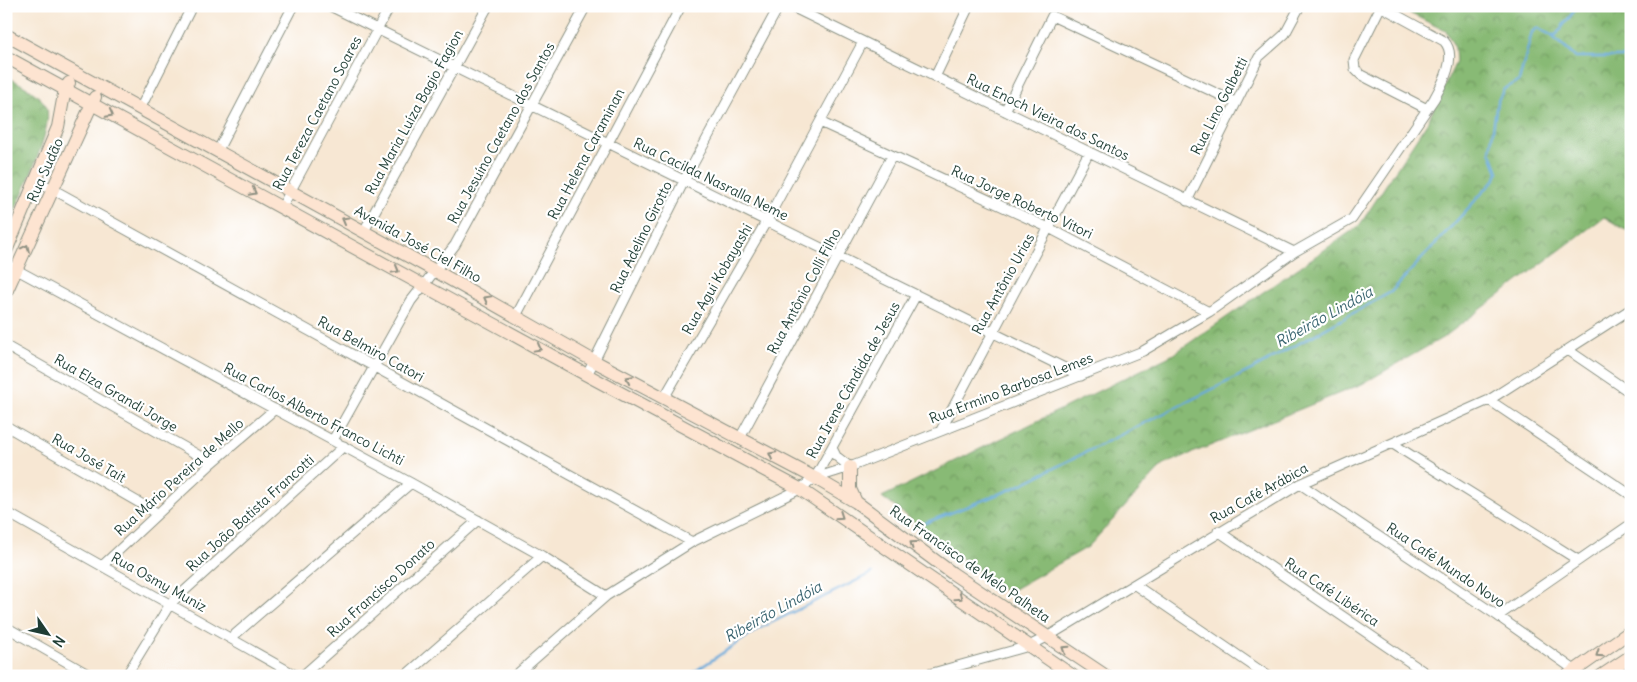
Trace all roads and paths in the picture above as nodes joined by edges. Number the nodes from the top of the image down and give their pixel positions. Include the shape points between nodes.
1 (192, 6) edge
2 (293, 6) edge
3 (330, 6) edge
4 (390, 6) edge
5 (488, 6) edge
6 (586, 6) edge
7 (681, 6) edge
8 (779, 6) edge
9 (790, 6) edge
10 (1300, 6) edge
11 (1381, 6) edge
12 (967, 7) edge
13 (377, 30) junction
14 (6, 35) edge
15 (863, 42) junction
16 (6, 57) edge
17 (455, 68) junction
18 (74, 73) junction
19 (935, 77) junction
20 (100, 87) junction
21 (65, 89) junction
22 (1235, 102) junction
23 (92, 104) junction
24 (532, 106) junction
25 (140, 109) junction
26 (1427, 109) junction
27 (1005, 111) junction
28 (820, 122) junction
29 (607, 144) junction
30 (218, 150) junction
31 (1089, 152) junction
32 (892, 156) junction
33 (36, 180) junction
34 (684, 181) junction
35 (53, 189) junction
36 (292, 191) junction
37 (1187, 201) junction
38 (282, 207) junction
39 (766, 222) junction
40 (1049, 228) junction
41 (364, 231) junction
42 (6, 251) edge
43 (1294, 252) junction
44 (839, 257) junction
45 (12, 266) edge
46 (434, 270) junction
47 (422, 285) junction
48 (6, 292) edge
49 (916, 295) junction
50 (1631, 309) edge
51 (1210, 312) junction
52 (516, 316) junction
53 (991, 332) junction
54 (6, 346) edge
55 (1568, 350) junction
56 (594, 361) junction
57 (375, 367) junction
58 (587, 375) junction
59 (1080, 376) junction
60 (1631, 393) edge
61 (664, 398) junction
62 (1489, 400) junction
63 (275, 409) junction
64 (6, 426) edge
65 (941, 430) junction
66 (740, 438) junction
67 (333, 440) junction
68 (1393, 444) junction
69 (344, 446) junction
70 (832, 448) junction
71 (212, 463) junction
72 (850, 467) junction
73 (815, 478) junction
74 (411, 482) junction
75 (1300, 484) junction
76 (800, 489) junction
77 (1631, 495) edge
78 (856, 502) junction
79 (6, 512) edge
80 (158, 513) junction
81 (478, 520) junction
82 (1631, 524) edge
83 (1218, 531) junction
84 (692, 542) junction
85 (542, 556) junction
86 (1578, 560) junction
87 (102, 566) junction
88 (1135, 585) junction
89 (606, 596) junction
90 (170, 604) junction
91 (1498, 616) junction
92 (6, 627) edge
93 (1631, 632) edge
94 (1047, 637) junction
95 (231, 638) junction
96 (1029, 646) junction
97 (1631, 656) edge
98 (1571, 673) edge
99 (91, 676) edge
100 (126, 676) edge
101 (297, 676) edge
102 (302, 676) edge
103 (405, 676) edge
104 (515, 676) edge
105 (922, 676) edge
106 (1073, 676) edge
107 (1106, 676) edge
108 (1268, 676) edge
109 (1430, 676) edge
110 (1600, 676) edge

1 - 25 street
2 - 30 street
3 - 13 street, Rua Cacilda Nasralla Neme
4 - 13 street, Rua Tereza Caetano Soares
5 - 17 street, Rua Maria Luíza Bagio Fagion
6 - 24 street, Rua Jesuíno Caetano dos Santos
7 - 29 street, Rua Helena Caraminan
8 - 34 street, Rua Adelino Girotto
9 - 15 street, Rua Enoch Vieira dos Santos
10 - 22 street, Rua Lino Galbetti via 1285,34 1259,57
11 - 26 street, Rua Ermino Barbosa Lemes via 1450,47 1445,78
11 - 26 street via 1354,60 1355,69
12 - 19 street
13 - 17 street, Rua Cacilda Nasralla Neme
13 - 36 street, Rua Tereza Caetano Soares
14 - 18 street, Avenida José Ciel Filho
15 - 19 street, Rua Enoch Vieira dos Santos
15 - 28 street, Rua Agui Kobayashi
16 - 21 street
17 - 24 street, Rua Cacilda Nasralla Neme
17 - 41 street, Rua Maria Luíza Bagio Fagion
18 - 20 street, Avenida José Ciel Filho
18 - 21 street, Rua Sudão
19 - 27 street, Rua Enoch Vieira dos Santos
20 - 23 street, Rua Sudão
20 - 25 street, Avenida José Ciel Filho
21 - 23 street
21 - 33 street, Rua Sudão via 58,128
22 - 27 street via 1052,16
22 - 37 street, Rua Lino Galbetti
23 - 35 street, Rua Sudão
23 -> 38 street
24 - 29 street, Rua Cacilda Nasralla Neme
24 - 46 street, Rua Jesuíno Caetano dos Santos via 455,245
25 - 30 street, Avenida José Ciel Filho
26 - 43 street, Rua Ermino Barbosa Lemes via 1352,219
27 - 31 street, Rua Enoch Vieira dos Santos
28 - 32 street, Rua Jorge Roberto Vitori
28 - 39 street, Rua Agui Kobayashi
29 - 34 street, Rua Cacilda Nasralla Neme
29 - 52 street, Rua Helena Caraminan
30 - 36 street, Avenida José Ciel Filho
31 - 37 street, Rua Enoch Vieira dos Santos
31 - 40 street, Rua Antônio Urias
32 - 40 street, Rua Jorge Roberto Vitori
32 - 44 street, Rua Antônio Colli Filho
33 - 35 street, Rua Belmiro Catori
33 - 42 street, Rua Sudão
34 - 39 street, Rua Cacilda Nasralla Neme
34 - 56 street, Rua Adelino Girotto
45 -> 35 street, Rua Sudão
35 - 57 street, Rua Belmiro Catori
36 - 38 street, Rua Tereza Caetano Soares
41 -> 36 street, Avenida José Ciel Filho
37 - 43 street, Rua Enoch Vieira dos Santos
38 -> 47 street
39 - 44 street, Rua Cacilda Nasralla Neme
39 - 61 street, Rua Agui Kobayashi
40 - 51 street, Rua Jorge Roberto Vitori
40 - 53 street, Rua Antônio Urias
41 - 46 street, Avenida José Ciel Filho
43 - 51 street, Rua Ermino Barbosa Lemes
44 - 49 street, Rua Cacilda Nasralla Neme
44 - 66 street, Rua Antônio Colli Filho
45 - 48 street, Rua Sudão
45 - 63 street, Rua Carlos Alberto Franco Lichti
46 - 47 street, Rua Jesuíno Caetano dos Santos
52 -> 46 street, Avenida José Ciel Filho
47 - 57 street, Rua Jesuíno Caetano dos Santos
47 -> 58 street
49 - 53 street, Rua Cacilda Nasralla Neme
49 - 70 street, Rua Irene Cândida de Jesus
50 - 55 street, Rua Café Arábica
51 - 59 street, Rua Ermino Barbosa Lemes via 1143,351
52 - 56 street, Avenida José Ciel Filho
53 - 59 street, Rua Cacilda Nasralla Neme
53 - 65 street, Rua Antônio Urias
54 - 71 street, Rua Elza Grandi Jorge
55 - 60 street
55 - 62 street, Rua Café Arábica
56 - 58 street, Rua Adelino Girotto
61 -> 56 street, Avenida José Ciel Filho
57 - 67 street, Rua Jesuíno Caetano dos Santos
57 - 84 street, Rua Belmiro Catori
58 - 76 street
59 - 65 street, Rua Ermino Barbosa Lemes
61 - 66 street, Avenida José Ciel Filho
62 - 68 street, Rua Café Arábica
62 - 77 street
63 - 67 street, Rua Carlos Alberto Franco Lichti
63 - 71 street, Rua Mário Pereira de Mello
64 - 80 street, Rua José Tait
65 - 72 street, Rua Ermino Barbosa Lemes
73 -> 66 street, Avenida José Ciel Filho
67 - 69 street, Rua Carlos Alberto Franco Lichti
68 - 75 street, Rua Café Arábica
68 - 86 street
69 - 74 street, Rua Carlos Alberto Franco Lichti
69 - 90 street, Rua João Batista Francotti
70 - 72 street via 836,456
70 - 73 street, Rua Irene Cândida de Jesus
71 - 80 street, Rua Mário Pereira de Mello
72 - 73 street, Rua Ermino Barbosa Lemes
72 - 78 street via 850,489
73 - 76 street, Rua Ermino Barbosa Lemes
73 - 78 street, Rua Francisco de Melo Palheta
74 - 81 street, Rua Carlos Alberto Franco Lichti
74 - 95 street
75 - 83 street, Rua Café Arábica
75 - 91 street, Rua Café Mundo Novo
76 - 84 street, Rua Ermino Barbosa Lemes
76 -> 96 street
94 -> 78 street, Rua Francisco de Melo Palheta via 952,573
79 - 87 street, Rua Osmy Muniz
80 - 87 street, Rua Mário Pereira de Mello
81 - 85 street, Rua Carlos Alberto Franco Lichti
81 - 102 street, Rua Francisco Donato
82 - 86 street
83 - 88 street, Rua Café Arábica
83 - 109 street, Rua Café Libérica
84 - 89 street, Rua Ermino Barbosa Lemes
85 - 89 street, Rua Carlos Alberto Franco Lichti
85 - 103 street
86 - 91 street
87 - 90 street, Rua Osmy Muniz
88 - 94 street, Rua Café Arábica
88 - 108 street
89 - 104 street, Rua Ermino Barbosa Lemes
90 - 95 street, Rua Osmy Muniz
90 - 100 street, Rua João Batista Francotti
91 - 98 street, Rua Café Mundo Novo
92 - 99 street
93 -> 98 street
94 - 96 street, Rua Café Arábica
107 -> 94 street, Rua Francisco de Melo Palheta
95 - 101 street, Rua Osmy Muniz
96 - 105 street, Rua Café Arábica
96 - 106 street
97 - 110 street

